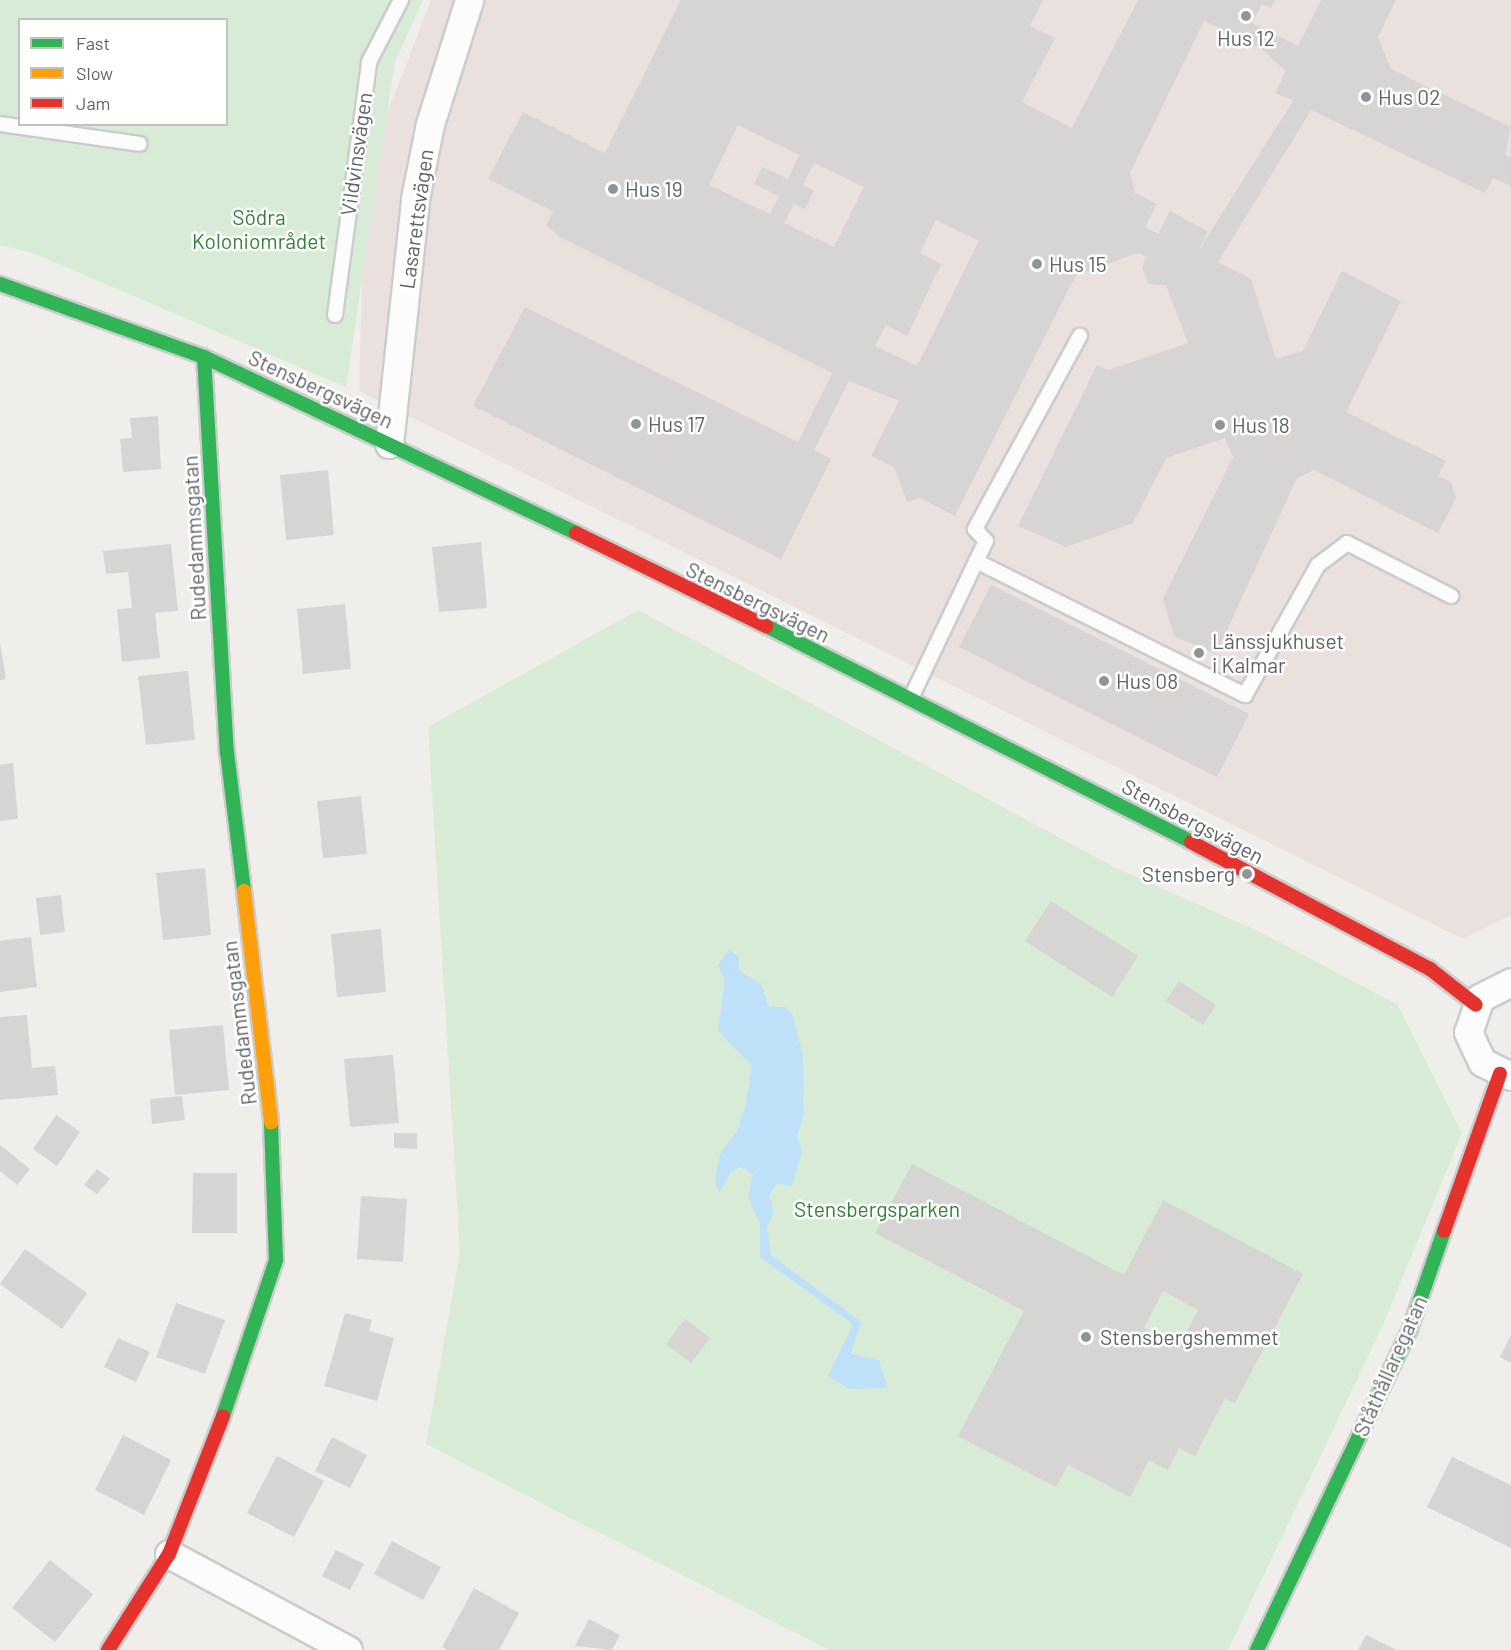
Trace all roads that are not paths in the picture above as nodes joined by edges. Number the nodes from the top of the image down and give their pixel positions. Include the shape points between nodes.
1 (401, 0) edge
2 (469, 0) edge
3 (0, 124) edge
4 (140, 144) dead end
5 (0, 284) edge
6 (335, 315) dead end
7 (1080, 336) dead end
8 (204, 357) junction
9 (389, 444) junction
10 (976, 561) junction
11 (1451, 596) dead end
12 (911, 698) junction
13 (1511, 982) edge
14 (1476, 1005) junction
15 (1506, 1075) edge
16 (169, 1554) junction
17 (108, 1650) edge
18 (348, 1650) edge
19 (1257, 1650) edge

1 - 6 lane, Vildvinsvägen via 369,62
2 - 9 street, Lasarettsvägen via 430,124 415,199
3 - 4 lane
5 - 8 street, Stensbergsvägen
7 - 10 lane via 975,529 986,541
8 - 9 street, Stensbergsvägen
8 - 16 street, Rudedammsgatan via 227,752 273,1135 276,1260 234,1388
9 - 12 street, Stensbergsvägen
10 - 11 lane via 1245,695 1318,565 1347,543
10 - 12 lane
12 - 14 street, Stensbergsvägen via 1430,969
13 - 14 street via 1486,993
14 - 15 street, Ståthållaregatan via 1469,1022 1470,1044 1482,1062
15 - 19 street, Ståthållaregatan via 1410,1329
16 - 17 street, Rudedammsgatan
16 - 18 street

